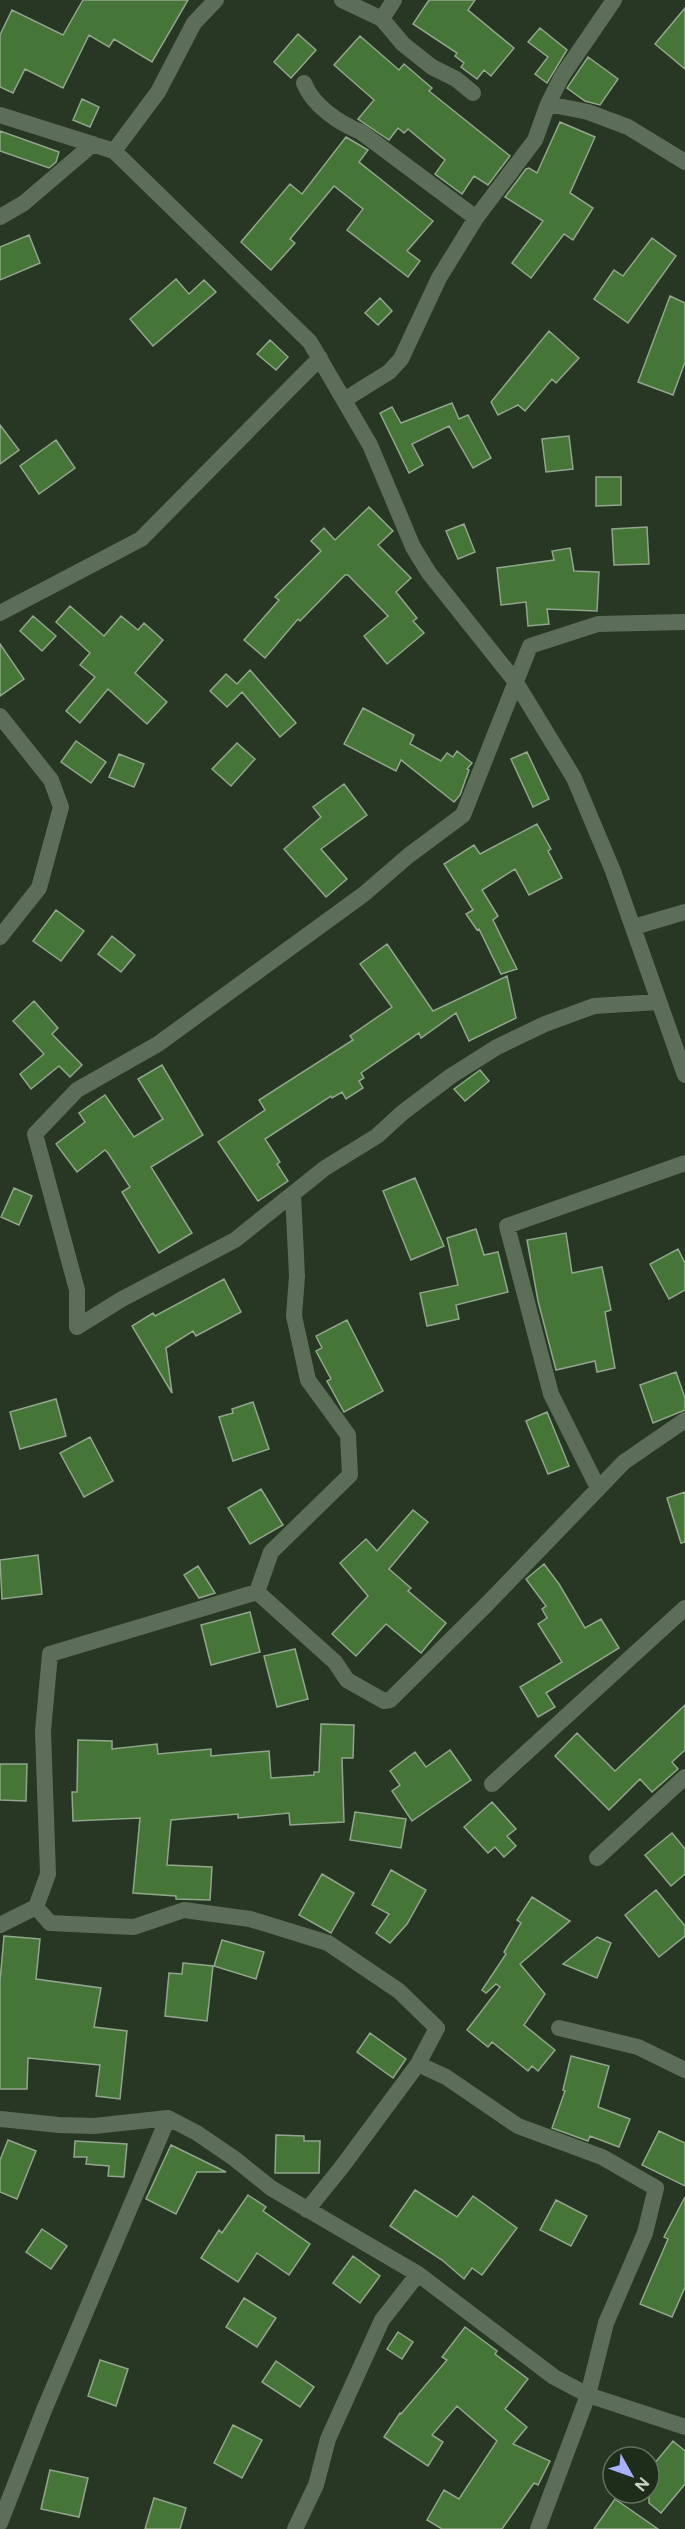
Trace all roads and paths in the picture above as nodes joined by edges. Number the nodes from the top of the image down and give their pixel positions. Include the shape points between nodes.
1 (216, 0) edge
2 (342, 0) edge
3 (394, 0) edge
4 (614, 0) edge
5 (382, 19) junction
6 (304, 83) dead end
7 (473, 93) dead end
8 (548, 104) junction
9 (0, 115) edge
10 (93, 144) junction
11 (114, 152) junction
12 (685, 162) edge
13 (0, 217) edge
14 (476, 218) junction
15 (320, 358) junction
16 (344, 400) junction
17 (0, 613) edge
18 (685, 622) edge
19 (515, 681) junction
20 (0, 716) edge
21 (685, 912) edge
22 (634, 927) junction
23 (0, 937) edge
24 (658, 1002) junction
25 (685, 1075) edge
26 (685, 1163) edge
27 (293, 1194) junction
28 (685, 1420) edge
29 (598, 1488) junction
30 (257, 1592) junction
31 (685, 1608) edge
32 (685, 1777) edge
33 (492, 1784) dead end
34 (597, 1858) dead end
35 (36, 1907) junction
36 (0, 1925) edge
37 (559, 2028) dead end
38 (418, 2064) junction
39 (685, 2070) edge
40 (0, 2118) edge
41 (168, 2118) junction
42 (307, 2210) junction
43 (418, 2274) junction
44 (588, 2395) junction
45 (685, 2427) edge
46 (0, 2524) edge
47 (12, 2529) edge
48 (295, 2529) edge
49 (538, 2529) edge

1 - 11 street via 194,23 158,92
2 - 5 street
3 - 5 street
4 - 8 street via 562,76
5 - 7 street via 403,44
6 - 14 street via 308,93 341,124 361,132
8 - 12 street via 588,112 628,127
8 - 14 street via 535,140
9 - 10 street
10 - 11 street
10 - 13 street via 24,203
11 - 15 street via 310,342
14 - 16 street via 439,278 400,359 389,372
15 - 16 street
15 - 17 street via 141,538
16 - 19 street via 370,445 412,547
18 - 19 street via 598,624 530,646
19 - 22 street via 574,778
19 - 27 street via 463,815 364,894 158,1044 77,1090 35,1134 77,1290 77,1327 235,1240
20 - 23 street via 51,780 61,807 39,888
21 - 22 street
22 - 24 street
24 - 25 street
24 - 27 street via 594,1006 497,1047 451,1076 377,1136 325,1168
26 - 29 street via 507,1226 551,1394
27 - 30 street via 297,1276 294,1316 308,1380 348,1435 350,1475 271,1552
28 - 29 street via 624,1462
29 - 30 street via 390,1700 384,1701 347,1680 335,1662
30 - 35 street via 50,1654 43,1731 48,1874
31 - 33 street
32 - 34 street
35 - 36 street
35 - 38 street via 51,1923 134,1927 184,1910 250,1919 328,1943 399,1991 437,2028
37 - 39 street via 638,2047
38 - 42 street
38 - 44 street via 446,2077 518,2126 602,2157 656,2188 645,2233 606,2323
40 - 41 street via 94,2126
41 - 42 street via 197,2133
41 - 46 street
42 - 43 street
43 - 44 street via 554,2377
43 - 48 street via 382,2320 328,2439 316,2485
44 - 45 street
44 - 49 street
46 - 47 street

